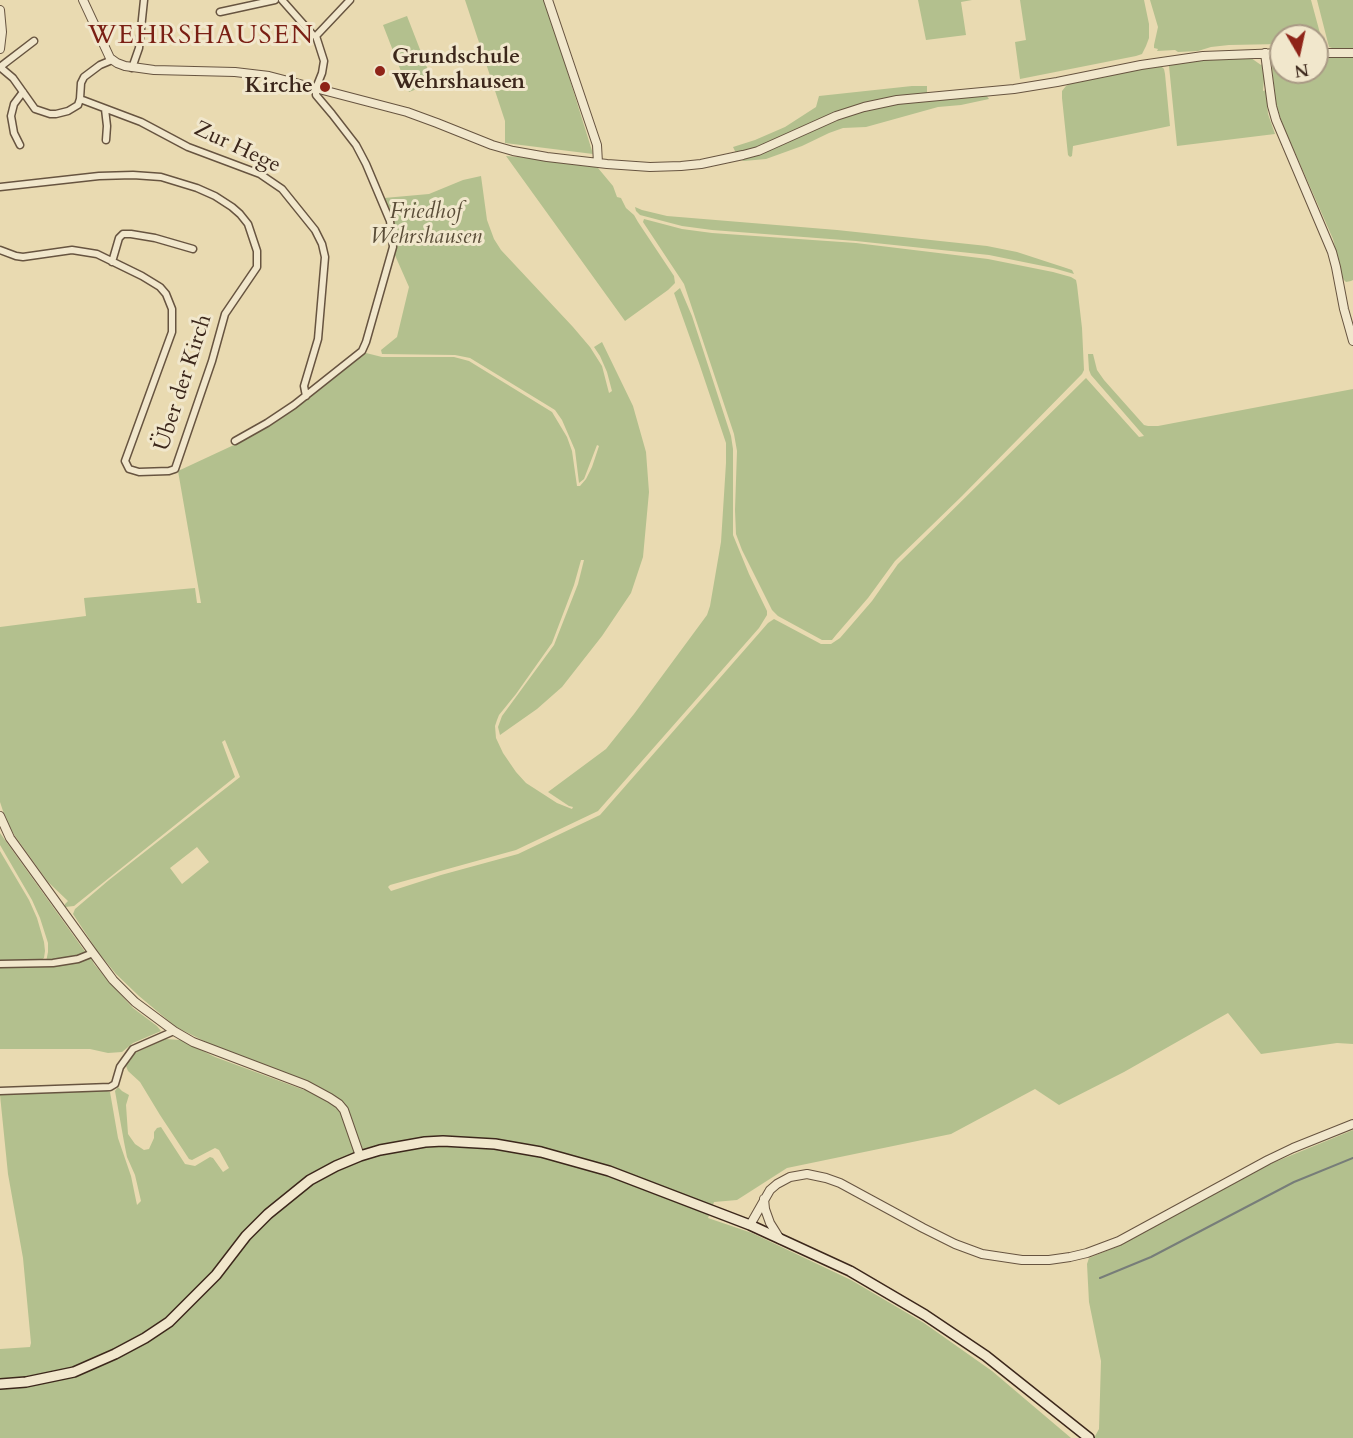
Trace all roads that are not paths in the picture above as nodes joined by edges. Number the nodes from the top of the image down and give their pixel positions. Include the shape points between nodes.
1 (83, 0) edge
2 (144, 0) edge
3 (275, 0) edge
4 (282, 0) edge
5 (351, 0) edge
6 (548, 0) edge
7 (0, 10) edge
8 (220, 12) dead end
9 (316, 36) junction
10 (34, 40) dead end
11 (0, 49) edge
12 (1265, 53) junction
13 (1269, 53) edge
14 (1329, 53) edge
15 (1353, 53) edge
16 (112, 60) junction
17 (0, 67) edge
18 (132, 68) junction
19 (316, 88) junction
20 (23, 92) junction
21 (80, 99) junction
22 (105, 109) junction
23 (106, 140) dead end
24 (20, 145) dead end
25 (598, 163) junction
26 (0, 187) edge
27 (193, 249) dead end
28 (0, 250) edge
29 (112, 262) junction
30 (1353, 341) edge
31 (306, 396) junction
32 (235, 441) dead end
33 (0, 816) edge
34 (93, 953) junction
35 (0, 964) edge
36 (174, 1031) junction
37 (0, 1091) edge
38 (1353, 1124) edge
39 (360, 1156) junction
40 (764, 1198) junction
41 (750, 1225) junction
42 (780, 1239) junction
43 (0, 1384) edge
44 (1089, 1438) edge

1 - 16 street
2 - 18 street via 139,48
3 - 8 street
4 - 9 street
5 - 9 street
6 - 25 street via 597,146
7 - 11 street
9 - 19 street via 324,61
10 - 17 street
12 - 13 street
12 - 25 street via 1203,56 1014,89 897,100 852,110 758,151 718,161 666,167
12 - 30 street via 1276,120 1332,252
14 - 15 street
16 - 18 street
16 - 21 street via 84,77
17 - 20 street
18 - 19 street via 251,73
19 - 25 street via 407,112 497,146
19 - 31 street via 316,95 356,145 366,164 390,221 393,247 362,351
20 - 21 street via 35,109 50,114 73,108
20 - 24 street via 11,116
21 - 22 street, Zur Hege
22 - 23 street
22 - 31 street, Zur Hege via 260,174 282,189 315,230 325,257 318,339 304,386
26 - 29 street, Über der Kirch via 99,176 161,177 215,196 248,224 257,251 257,267 225,314 175,469 169,471 139,472 129,469 125,461 172,332 172,309 160,287
27 - 29 street via 127,233 119,238
28 - 29 street via 23,257 78,250
31 - 32 street
33 - 34 street via 10,838
34 - 35 street via 53,963
34 - 36 street via 135,1002
36 - 37 street via 133,1049 110,1087
36 - 39 street via 227,1056 306,1085 339,1104
38 - 40 street via 1268,1160 1119,1241 1087,1253 1049,1260 982,1254 818,1176 790,1177
39 - 41 main road via 425,1142 495,1144 609,1171
39 - 43 main road via 310,1180 268,1214 216,1275 169,1322 145,1338 74,1372
40 - 41 street
40 - 42 street via 770,1223
41 - 42 main road
42 - 44 main road via 850,1271 925,1315 986,1356

